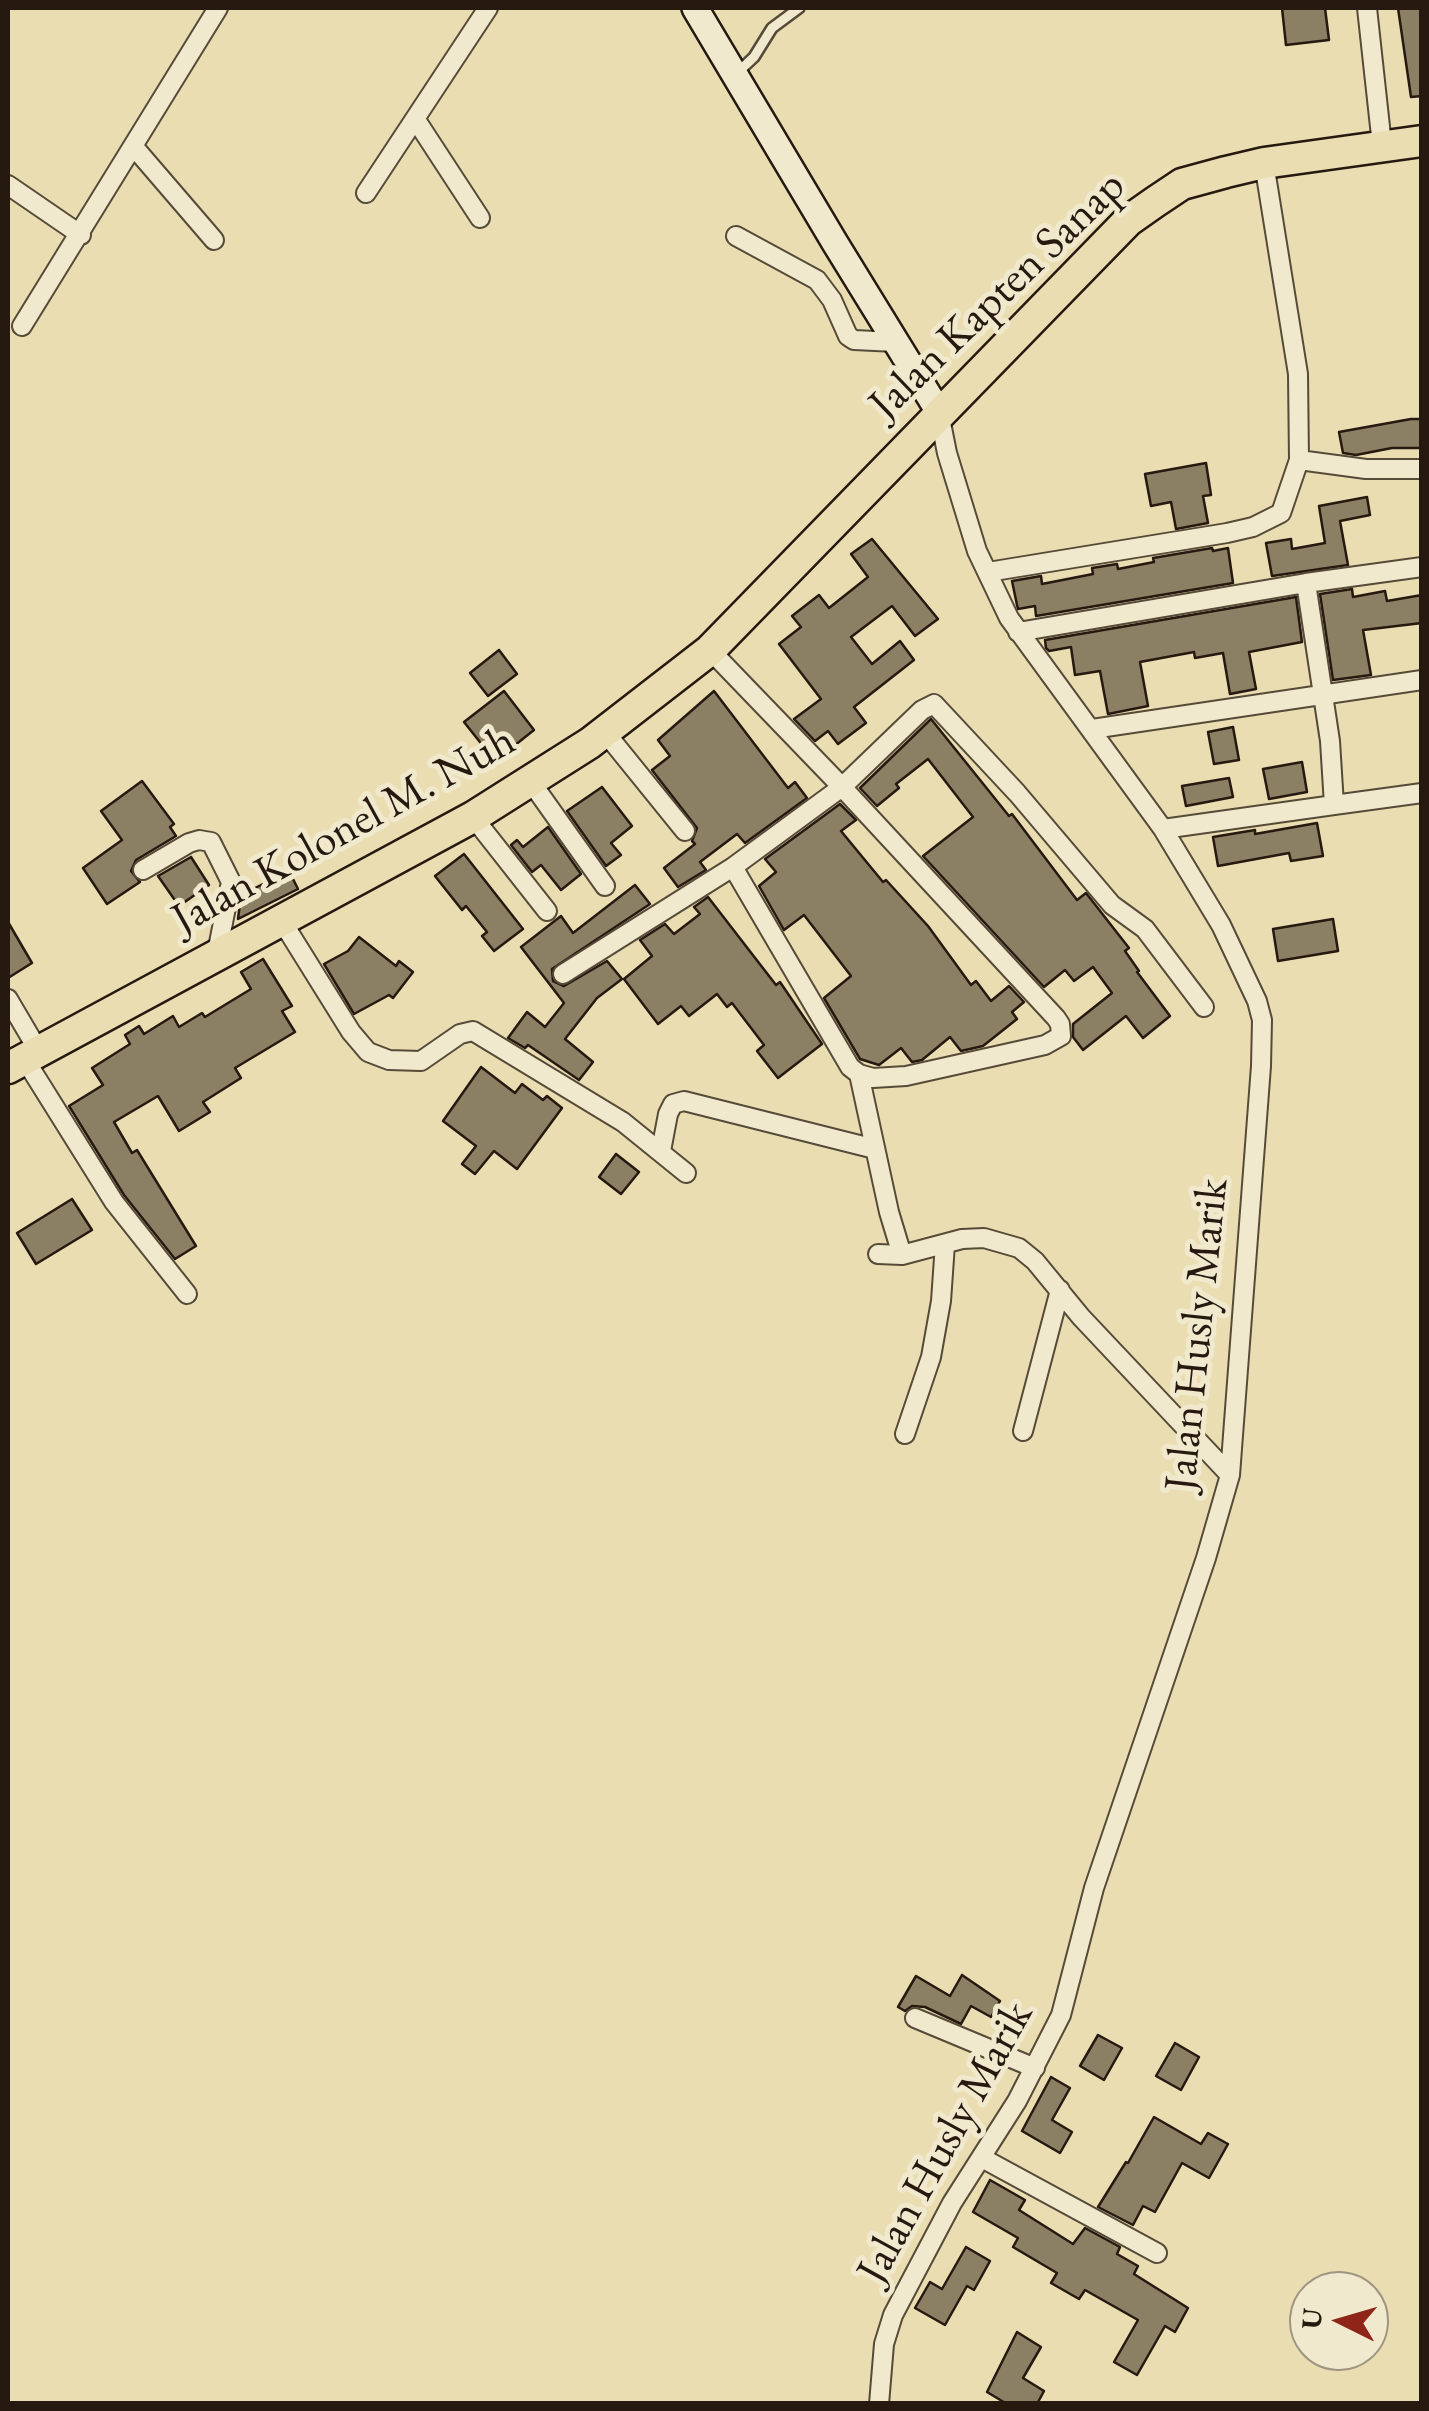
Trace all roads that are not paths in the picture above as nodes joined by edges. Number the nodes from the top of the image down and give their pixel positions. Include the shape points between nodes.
1 (218, 8) edge
2 (488, 8) edge
3 (695, 8) edge
4 (800, 8) edge
5 (1367, 8) edge
6 (735, 75) junction
7 (416, 120) junction
8 (1422, 141) edge
9 (1382, 145) junction
10 (134, 147) junction
11 (1264, 163) junction
12 (8, 184) edge
13 (366, 193) dead end
14 (480, 218) dead end
15 (81, 235) junction
16 (736, 236) dead end
17 (214, 240) dead end
18 (22, 326) dead end
19 (896, 342) junction
20 (940, 412) junction
21 (1299, 460) junction
22 (1422, 469) edge
23 (1422, 567) edge
24 (988, 572) junction
25 (1306, 583) junction
26 (1018, 632) junction
27 (710, 650) junction
28 (1422, 680) edge
29 (1323, 694) junction
30 (1092, 729) junction
31 (604, 731) junction
32 (530, 782) junction
33 (842, 787) junction
34 (1422, 793) edge
35 (1334, 805) junction
36 (473, 817) junction
37 (1163, 829) junction
38 (685, 831) dead end
39 (733, 868) junction
40 (143, 870) dead end
41 (605, 886) dead end
42 (546, 911) dead end
43 (280, 918) junction
44 (216, 953) junction
45 (563, 974) dead end
46 (8, 999) edge
47 (1204, 1007) dead end
48 (23, 1058) edge
49 (859, 1074) junction
50 (874, 1148) junction
51 (661, 1150) junction
52 (686, 1173) dead end
53 (945, 1244) junction
54 (878, 1254) dead end
55 (902, 1255) junction
56 (1060, 1290) junction
57 (187, 1294) dead end
58 (1023, 1431) dead end
59 (906, 1434) dead end
60 (1230, 1475) junction
61 (915, 2018) dead end
62 (1035, 2068) junction
63 (982, 2158) junction
64 (1157, 2253) dead end
65 (879, 2404) edge

1 - 10 street
2 - 7 street
3 - 6 street
4 - 6 lane via 772,28
5 - 9 street
6 - 19 street
7 - 13 street
7 - 14 street
8 - 9 main road, Jalan Kapten Sanap
9 - 11 main road, Jalan Kapten Sanap
10 - 15 street
10 - 17 street
11 - 20 main road, Jalan Kapten Sanap via 1182,184 1128,221
11 - 21 street via 1294,336
12 - 15 street
15 - 18 street
16 - 19 street via 817,280 854,340
19 - 20 street
20 - 24 street, Jalan Husly Marik via 947,453
20 - 27 main road, Jalan Kapten Sanap
21 - 22 street
21 - 24 street via 1281,512 1253,528
23 - 25 street
24 - 26 street, Jalan Husly Marik
25 - 26 street
25 - 29 street
26 - 30 street, Jalan Husly Marik
27 - 31 main road, Jalan Kolonel M. Nuh
27 - 33 street
28 - 29 street
29 - 30 street
29 - 35 street
30 - 37 street, Jalan Husly Marik
31 - 32 main road, Jalan Kolonel M. Nuh
31 - 38 street
32 - 36 main road, Jalan Kolonel M. Nuh
32 - 41 street
33 - 39 street
33 - 47 street via 934,704 1112,904 1145,930
33 - 49 street via 1062,1030 1045,1045 924,1072
34 - 35 street
35 - 37 street
36 - 42 street
36 - 43 main road, Jalan Kolonel M. Nuh
37 - 60 street, Jalan Husly Marik via 1221,925 1262,1020
39 - 45 street
39 - 49 street
40 - 44 street via 189,842 211,842 231,882
43 - 44 main road, Jalan Kolonel M. Nuh
43 - 51 street via 368,1052 420,1061 460,1034 476,1033
44 - 48 main road, Jalan Kolonel M. Nuh
46 - 48 street
48 - 57 street via 114,1202
49 - 50 street
50 - 51 street via 684,1102 668,1114
50 - 55 street
51 - 52 street
53 - 55 street
53 - 56 street via 984,1238 1019,1248
53 - 59 street via 930,1357
54 - 55 street
56 - 58 street
56 - 60 street
60 - 62 street, Jalan Husly Marik via 1094,1888 1062,2016
61 - 62 street
62 - 63 street, Jalan Husly Marik
63 - 64 street
63 - 65 street, Jalan Husly Marik via 893,2314

